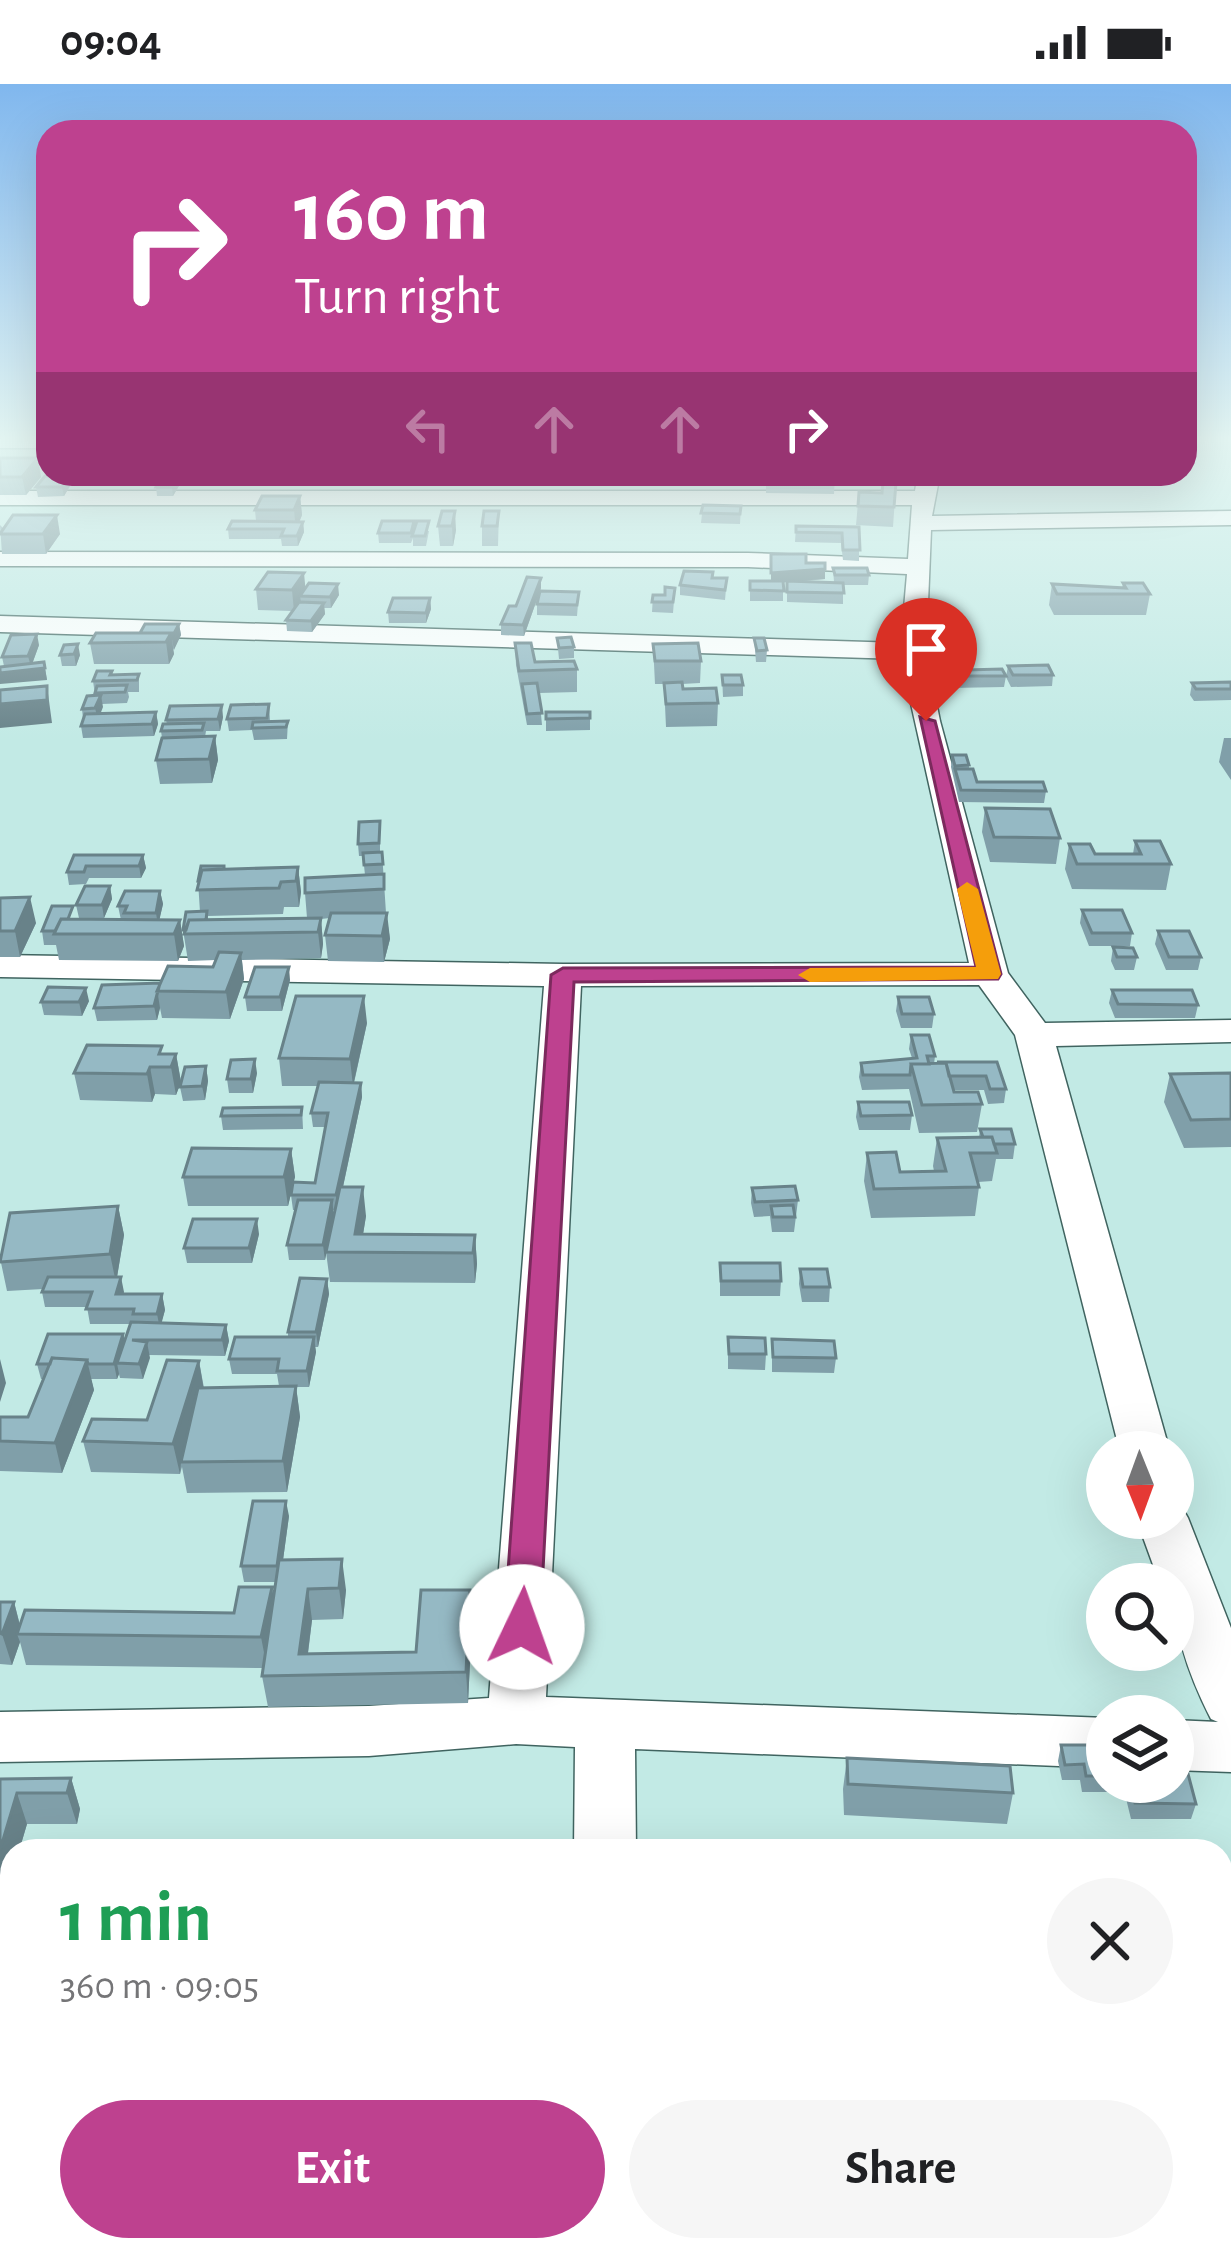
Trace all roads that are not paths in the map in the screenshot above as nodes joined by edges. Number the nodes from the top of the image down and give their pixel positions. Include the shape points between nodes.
1 (922, 539) edge
2 (0, 559) edge
3 (920, 567) junction
4 (0, 623) edge
5 (913, 651) junction
6 (0, 966) edge
7 (990, 974) junction
8 (563, 975) junction
9 (1231, 1031) edge
10 (1034, 1035) junction
11 (1139, 1431) edge
12 (1170, 1539) edge
13 (1231, 1702) edge
14 (516, 1720) junction
15 (605, 1727) junction
16 (0, 1736) edge
17 (1086, 1742) edge
18 (1194, 1746) edge
19 (1231, 1747) edge
20 (605, 1839) edge

1 - 3 street
2 - 3 street
3 - 5 street
4 - 5 street
5 - 7 street
6 - 8 street
7 - 8 street
7 - 10 street
8 - 14 street
9 - 10 street
10 - 11 street
12 - 13 street
14 - 15 street
14 - 16 street via 369,1731
15 - 17 street
15 - 20 street
18 - 19 street

